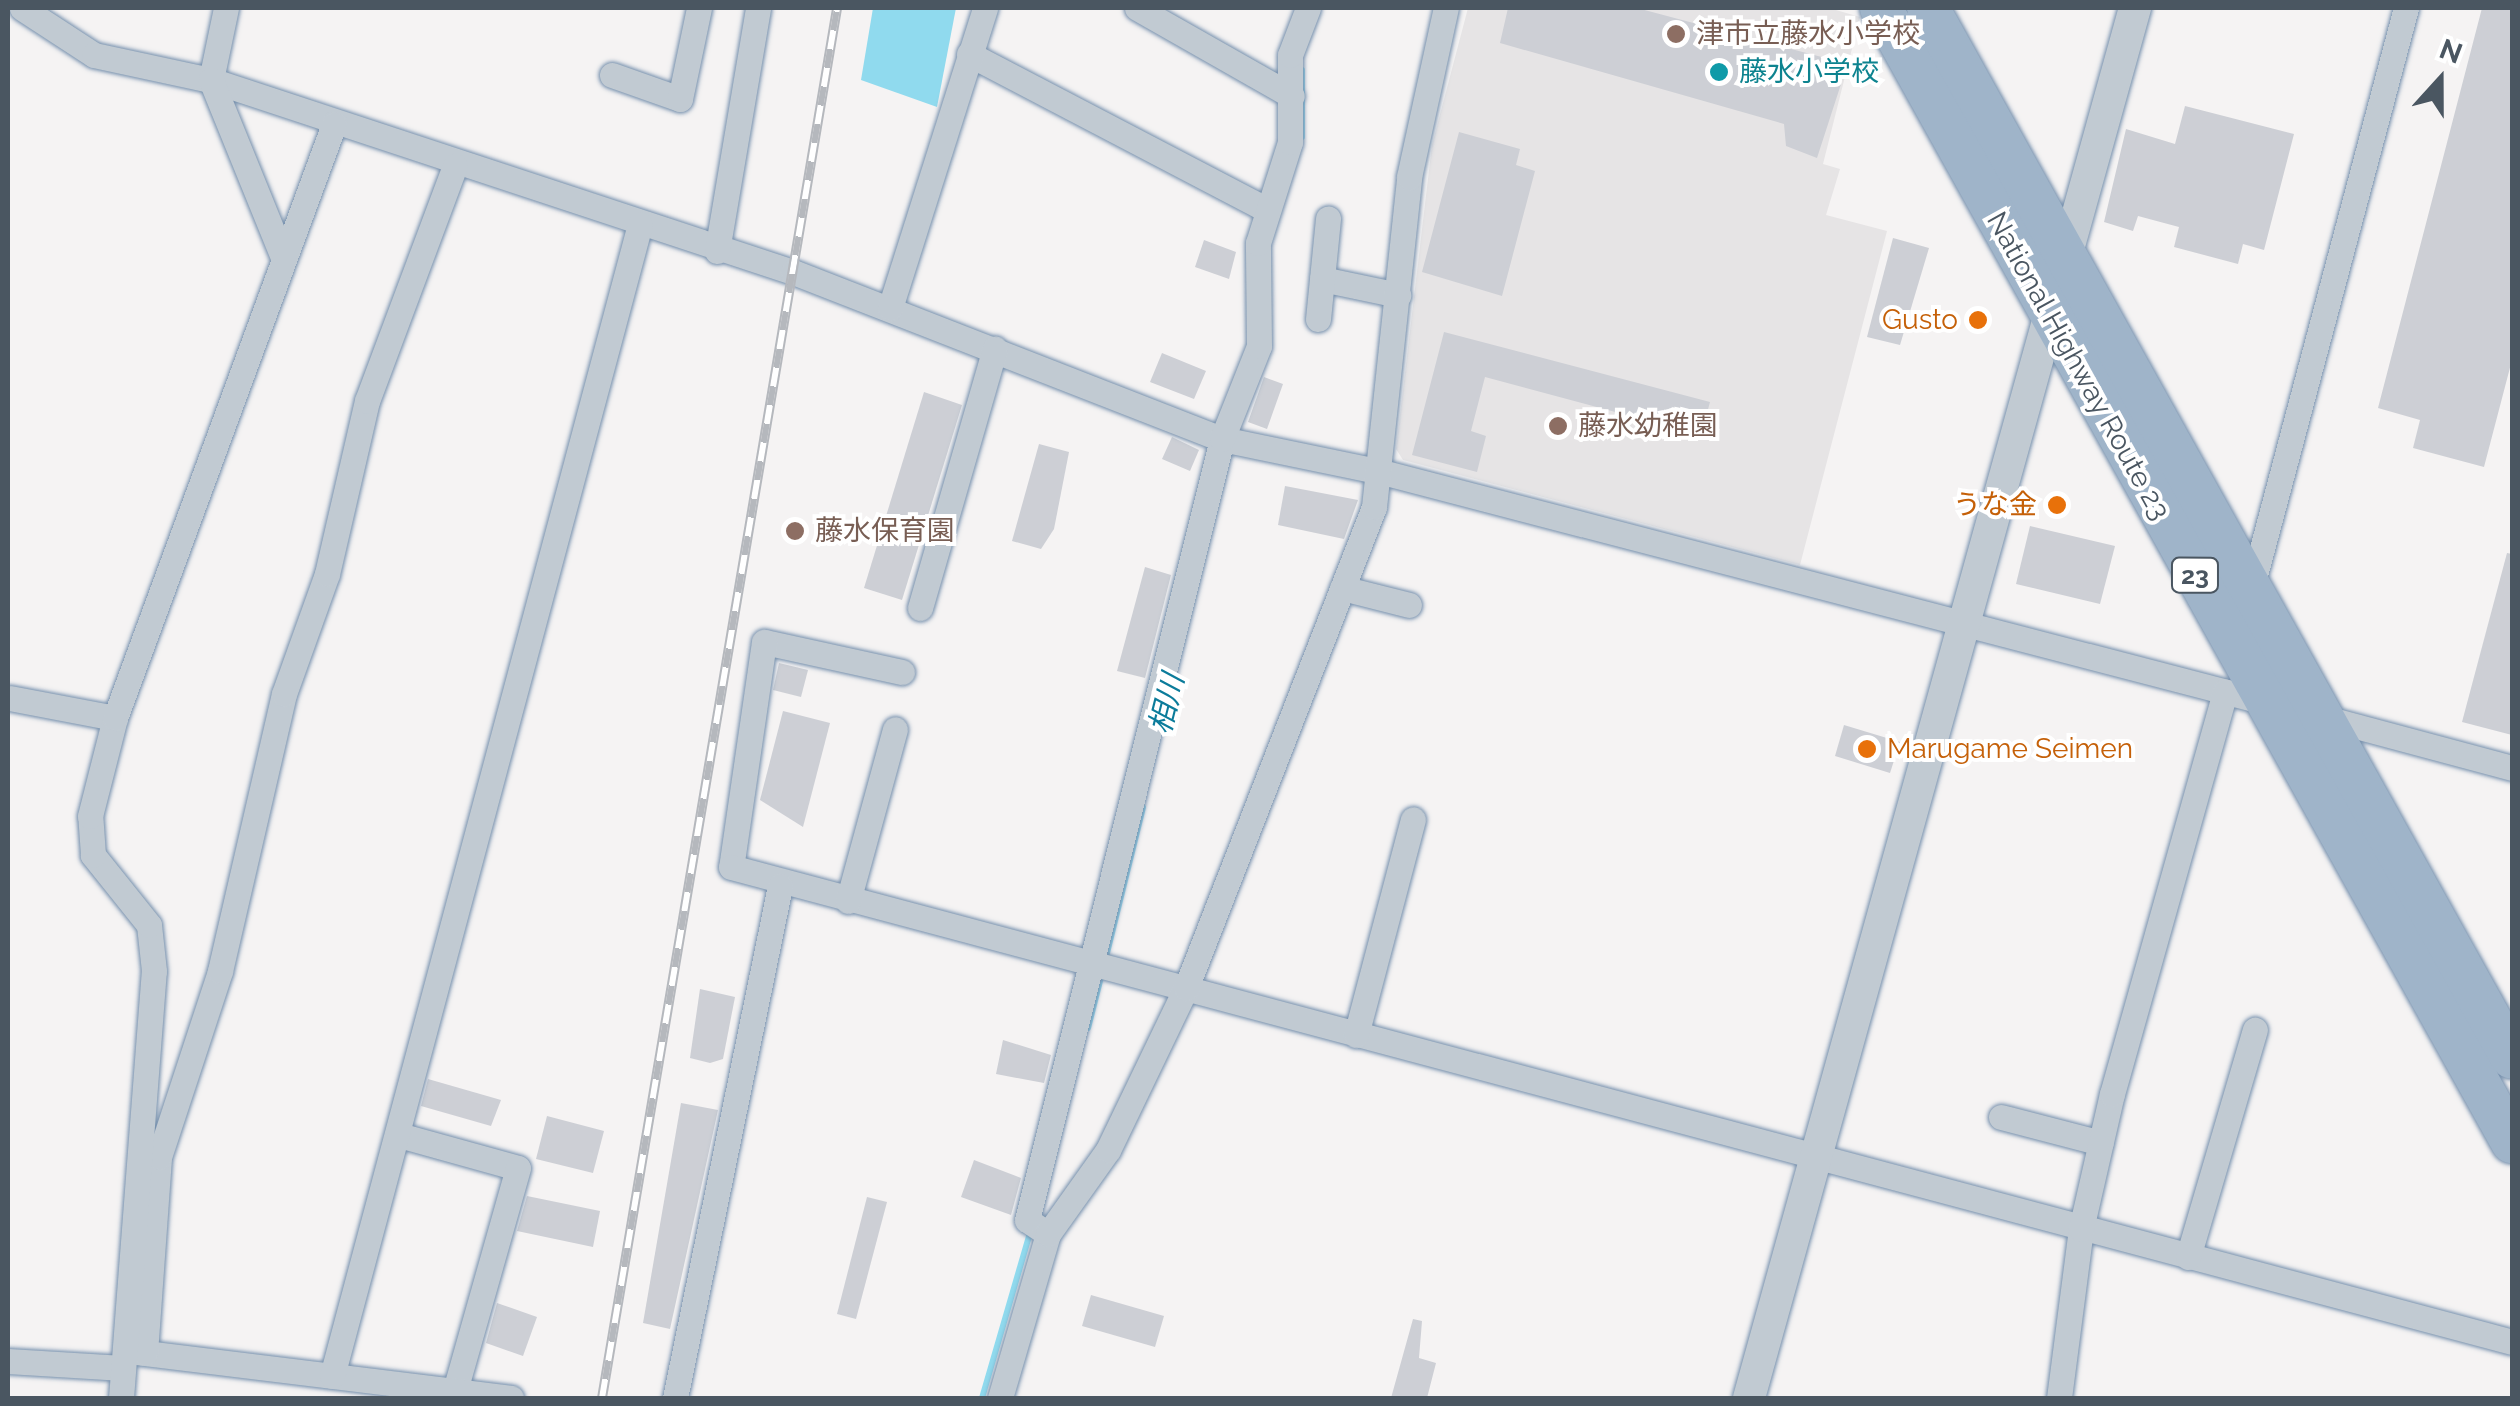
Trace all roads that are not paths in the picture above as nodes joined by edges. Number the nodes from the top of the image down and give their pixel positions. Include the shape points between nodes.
1 (22, 8) edge
2 (226, 8) edge
3 (699, 8) edge
4 (758, 8) edge
5 (985, 8) edge
6 (1137, 8) edge
7 (1308, 8) edge
8 (1446, 8) edge
9 (1881, 8) edge
10 (1928, 8) edge
11 (2134, 8) edge
12 (2406, 8) edge
13 (969, 54) junction
14 (612, 75) dead end
15 (211, 80) junction
16 (1292, 96) junction
17 (334, 124) junction
18 (454, 166) junction
19 (1268, 210) junction
20 (1328, 218) dead end
21 (640, 224) junction
22 (717, 250) junction
23 (2067, 255) junction
24 (283, 257) junction
25 (1322, 279) junction
26 (1398, 295) junction
27 (890, 308) junction
28 (2048, 313) junction
29 (1318, 319) dead end
30 (995, 348) junction
31 (1231, 442) junction
32 (1382, 472) junction
33 (1342, 588) junction
34 (2252, 590) junction
35 (1409, 605) dead end
36 (920, 608) dead end
37 (1964, 624) junction
38 (902, 672) dead end
39 (2225, 692) junction
40 (10, 698) dead end
41 (2267, 702) junction
42 (2323, 717) junction
43 (115, 718) junction
44 (895, 729) dead end
45 (2512, 768) edge
46 (1413, 820) dead end
47 (780, 886) junction
48 (848, 901) junction
49 (1101, 969) junction
50 (1186, 988) junction
51 (2255, 1030) dead end
52 (1356, 1035) junction
53 (2512, 1058) edge
54 (2002, 1117) dead end
55 (398, 1135) junction
56 (2512, 1142) edge
57 (2101, 1143) junction
58 (1816, 1158) junction
59 (1039, 1228) junction
60 (2081, 1229) junction
61 (2188, 1257) junction
62 (2512, 1342) edge
63 (130, 1357) junction
64 (8, 1361) edge
65 (332, 1376) junction
66 (454, 1395) edge
67 (121, 1398) edge
68 (511, 1398) edge
69 (675, 1398) edge
70 (1000, 1398) edge
71 (1749, 1398) edge
72 (2059, 1398) edge

1 - 15 street via 94,55
2 - 15 street
3 - 14 street via 680,99
4 - 22 street
5 - 13 street
6 - 16 street
7 - 16 street via 1290,55
8 - 26 street via 1409,177
9 - 28 highway, National Highway Route 23 / 23
10 - 23 highway, National Highway Route 23 / 23
11 - 23 street
12 - 34 street
13 - 19 street
13 - 27 street
15 - 17 street
15 - 24 street
16 - 19 street via 1290,142
17 - 18 street
17 - 24 street
18 - 21 street
18 - 63 street via 367,401 326,574 284,694 220,971 159,1158
19 - 31 street via 1258,243 1259,346
20 - 25 street
21 - 22 street
21 - 55 street
22 - 27 street
23 - 28 street
23 - 34 highway, National Highway Route 23 / 23
24 - 43 street
25 - 26 street
25 - 29 street
26 - 32 street
27 - 30 street
28 - 37 street
28 - 41 highway, National Highway Route 23 / 23
30 - 31 street via 1090,395
30 - 36 street
31 - 32 street
31 - 49 street
32 - 33 street
32 - 37 street
33 - 35 street
33 - 50 street
34 - 42 highway, National Highway Route 23 / 23
37 - 39 street
37 - 58 street
38 - 47 street via 764,642 731,867
39 - 41 street
39 - 57 street
40 - 43 street
41 - 42 street
41 - 56 highway, National Highway Route 23 / 23
42 - 45 street
42 - 53 highway, National Highway Route 23 / 23
43 - 63 street via 90,816 93,855 150,925 154,971
44 - 48 street
46 - 52 street
47 - 48 street
47 - 69 street
48 - 49 street
49 - 50 street
49 - 59 street
50 - 52 street
50 - 59 street via 1108,1150
51 - 61 street
52 - 58 street
54 - 57 street
55 - 65 street
55 - 66 street via 518,1168
57 - 60 street
58 - 60 street
58 - 71 street
59 - 70 street
60 - 61 street
60 - 72 street
61 - 62 street
63 - 64 street
63 - 65 street
63 - 67 street
65 - 66 street
66 - 68 street

